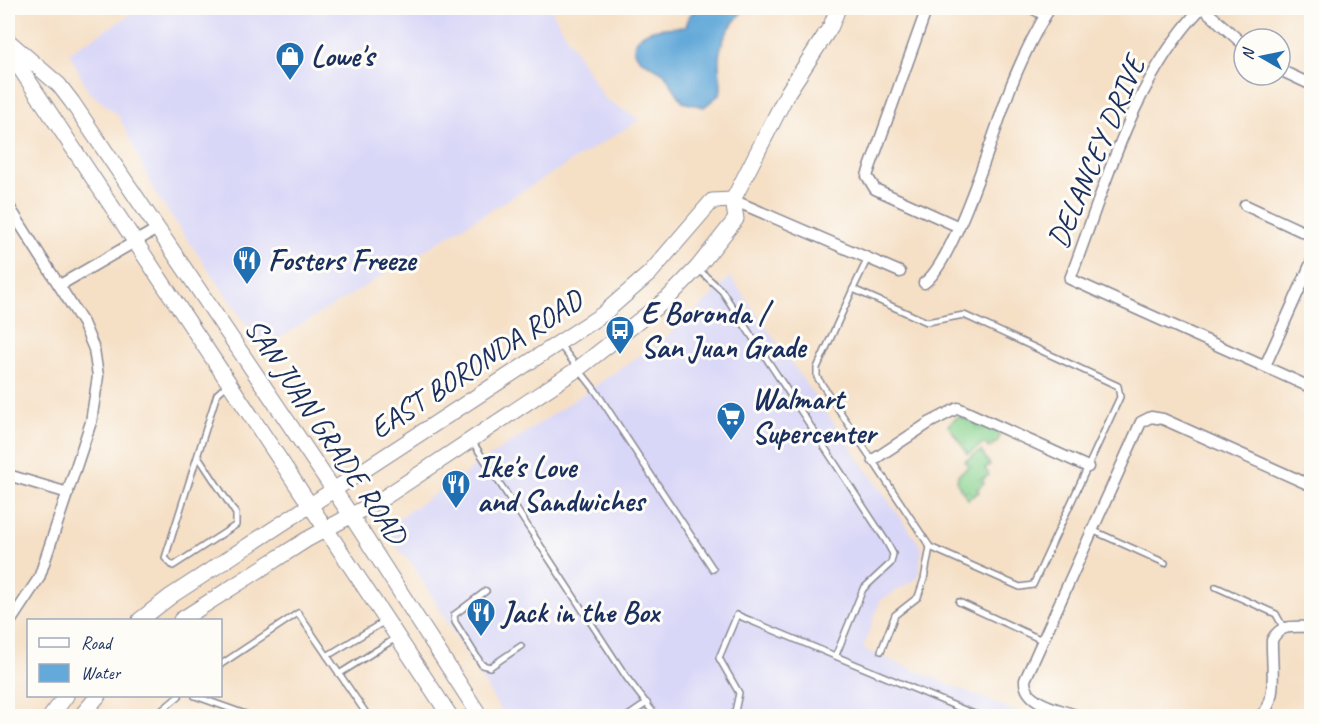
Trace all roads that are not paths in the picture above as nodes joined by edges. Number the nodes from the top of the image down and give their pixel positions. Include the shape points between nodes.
1 (838, 8) edge
2 (927, 8) edge
3 (1032, 8) edge
4 (1202, 8) edge
5 (1047, 11) edge
6 (1232, 34) edge
7 (8, 41) edge
8 (8, 50) edge
9 (1292, 76) edge
10 (1311, 85) edge
11 (733, 200) junction
12 (8, 205) edge
13 (1245, 205) dead end
14 (957, 226) junction
15 (157, 229) junction
16 (1311, 236) edge
17 (134, 243) junction
18 (867, 258) junction
19 (1311, 261) edge
20 (697, 268) junction
21 (900, 272) dead end
22 (924, 283) dead end
23 (60, 285) junction
24 (853, 289) junction
25 (559, 343) junction
26 (1265, 366) junction
27 (579, 368) junction
28 (230, 383) junction
29 (1311, 388) edge
30 (472, 440) junction
31 (198, 456) junction
32 (873, 460) junction
33 (1088, 467) junction
34 (8, 475) edge
35 (1311, 486) edge
36 (332, 491) junction
37 (68, 493) junction
38 (311, 505) junction
39 (352, 517) junction
40 (327, 529) junction
41 (1092, 530) junction
42 (930, 547) junction
43 (1165, 563) dead end
44 (713, 569) dead end
45 (1216, 587) dead end
46 (486, 591) dead end
47 (959, 602) dead end
48 (142, 619) edge
49 (184, 619) edge
50 (386, 620) junction
51 (8, 625) edge
52 (1283, 627) junction
53 (1311, 627) edge
54 (398, 638) junction
55 (1042, 640) junction
56 (521, 645) dead end
57 (881, 651) dead end
58 (836, 655) junction
59 (327, 656) junction
60 (222, 664) edge
61 (339, 674) junction
62 (65, 697) edge
63 (97, 697) edge
64 (178, 697) edge
65 (198, 697) edge
66 (647, 703) junction
67 (51, 717) edge
68 (81, 717) edge
69 (155, 717) edge
70 (251, 717) edge
71 (368, 717) edge
72 (450, 717) edge
73 (480, 717) edge
74 (628, 717) edge
75 (656, 717) edge
76 (734, 717) edge
77 (979, 717) edge
78 (1078, 717) edge
79 (1260, 717) edge

1 - 11 main road, EAST BORONDA ROAD via 831,26 788,92
2 - 14 street via 867,176 875,189
3 - 5 street
4 - 6 street
4 - 26 street, DELANCEY DRIVE via 1164,52 1143,88 1070,279
5 - 14 street via 1021,63 981,174
7 - 15 main road, SAN JUAN GRADE ROAD via 59,85
8 - 17 main road, SAN JUAN GRADE ROAD
9 - 10 street
11 - 18 street
11 - 20 main road, EAST BORONDA ROAD via 736,219
11 - 25 main road, EAST BORONDA ROAD via 712,201 686,235 634,289
12 - 23 street
13 - 16 street
14 - 22 street via 938,270
15 - 17 street
15 - 36 main road, SAN JUAN GRADE ROAD
17 - 23 street
17 - 28 main road, SAN JUAN GRADE ROAD
18 - 21 street
18 - 24 lane
19 - 26 street
20 - 27 main road, EAST BORONDA ROAD via 641,320
20 - 58 lane via 722,291 893,554 891,563 863,589
23 - 37 street via 90,337 98,376 91,422
24 - 32 lane via 817,373
24 - 33 lane via 927,322 964,315 1115,383 1120,397
25 - 27 lane
25 - 36 main road, EAST BORONDA ROAD
26 - 29 street, DELANCEY DRIVE
27 - 30 main road, EAST BORONDA ROAD
27 - 44 lane
28 - 31 lane via 217,394
28 - 38 main road, SAN JUAN GRADE ROAD
30 - 39 main road, EAST BORONDA ROAD
30 - 66 lane
31 - 31 lane via 236,514 236,525 173,566 165,558
32 - 33 street via 958,408
32 - 42 lane
33 - 42 lane via 1036,582 1030,587 1020,587
34 - 37 street
35 - 41 street via 1151,417 1141,423
36 - 38 main road, EAST BORONDA ROAD
36 - 39 main road, SAN JUAN GRADE ROAD
37 - 51 street via 39,578
38 - 40 main road, SAN JUAN GRADE ROAD
38 - 48 main road, EAST BORONDA ROAD via 171,596
39 - 40 main road, EAST BORONDA ROAD
39 - 73 main road, SAN JUAN GRADE ROAD
40 - 49 main road, EAST BORONDA ROAD
40 - 50 main road, SAN JUAN GRADE ROAD
41 - 43 lane
41 - 55 street
42 - 57 lane via 918,597 895,615
45 - 52 lane via 1276,614
46 - 56 lane via 454,615 482,665 490,667
47 - 55 lane
50 - 54 main road, SAN JUAN GRADE ROAD
50 - 59 lane
52 - 53 street
52 - 79 street via 1272,640 1271,701 1268,711
54 - 61 lane
54 - 72 main road, SAN JUAN GRADE ROAD
55 - 78 street via 1024,680 1026,692 1033,699
58 - 76 lane via 737,615 719,658 739,693
58 - 77 lane
59 - 60 lane via 298,613
59 - 61 lane
61 - 71 lane
62 - 67 main road
63 - 68 main road
64 - 69 lane
65 - 70 lane
66 - 74 lane
66 - 75 lane

